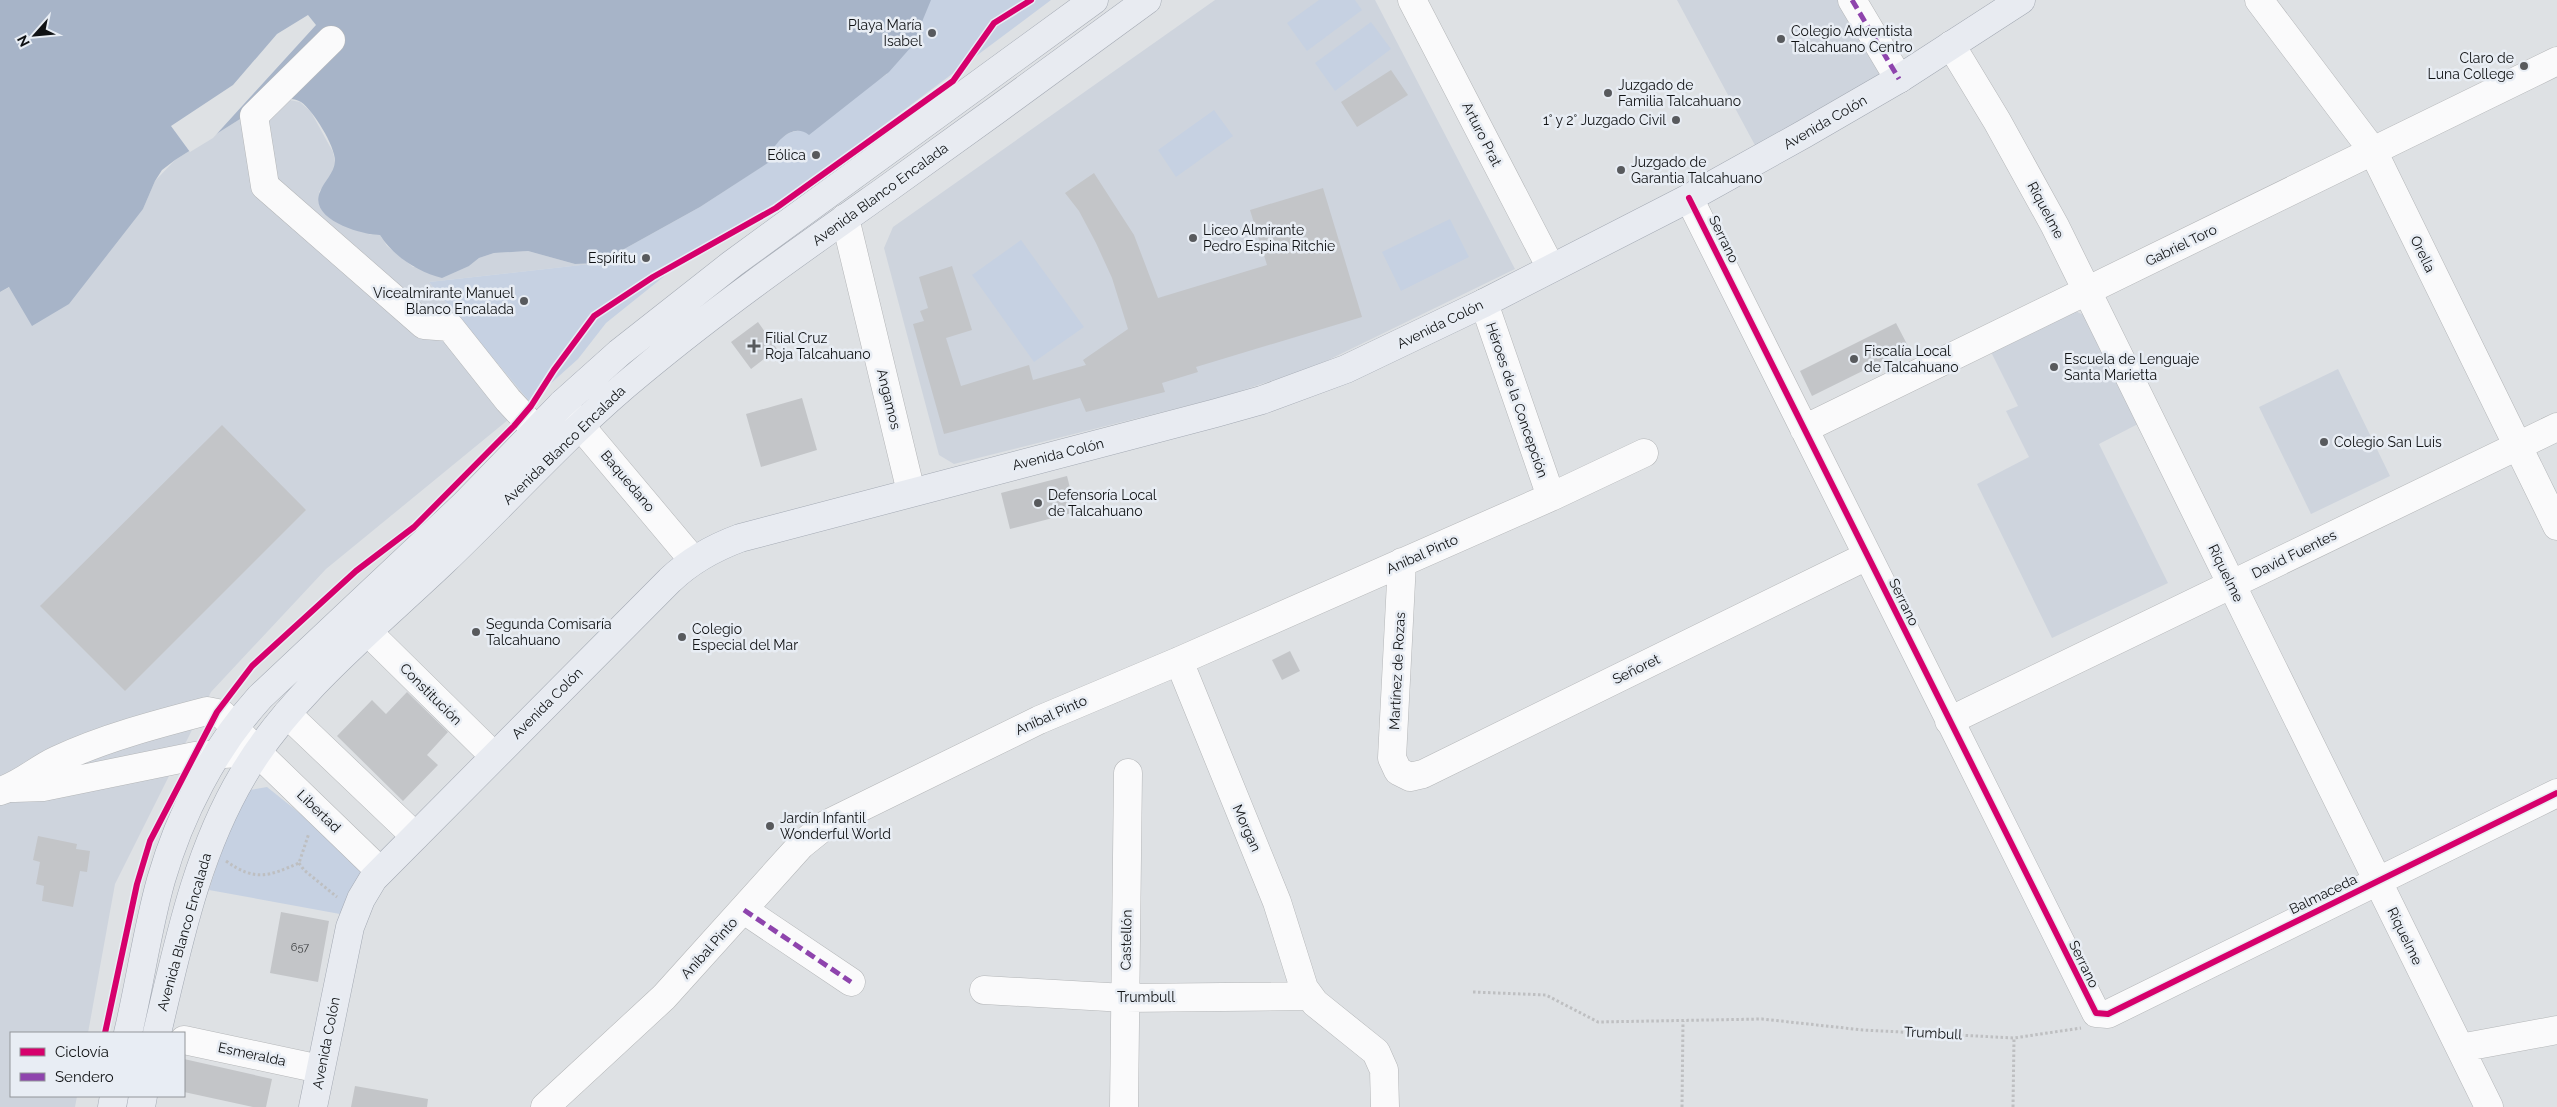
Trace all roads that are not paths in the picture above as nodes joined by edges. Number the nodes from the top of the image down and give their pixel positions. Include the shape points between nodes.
1 (1094, 0) edge
2 (1147, 0) edge
3 (1412, 0) edge
4 (1852, 0) edge
5 (2021, 0) edge
6 (2259, 0) edge
7 (331, 40) dead end
8 (1951, 45) junction
9 (2557, 61) edge
10 (1898, 79) junction
11 (2373, 151) junction
12 (1689, 198) junction
13 (845, 218) junction
14 (1551, 268) junction
15 (2087, 290) junction
16 (1484, 303) junction
17 (562, 404) junction
18 (582, 425) junction
19 (2557, 427) edge
20 (1804, 429) junction
21 (536, 430) junction
22 (2518, 446) junction
23 (1644, 452) dead end
24 (911, 492) junction
25 (1551, 497) junction
26 (2557, 526) edge
27 (1868, 556) junction
28 (693, 560) junction
29 (1402, 562) junction
30 (2232, 584) junction
31 (368, 632) junction
32 (1179, 662) junction
33 (287, 714) junction
34 (1950, 721) junction
35 (234, 729) junction
36 (257, 752) junction
37 (217, 755) junction
38 (494, 756) junction
39 (1128, 773) dead end
40 (1404, 775) joint
41 (5, 790) edge
42 (2557, 793) edge
43 (414, 836) junction
44 (380, 870) junction
45 (2378, 881) junction
46 (744, 910) junction
47 (851, 982) dead end
48 (984, 990) dead end
49 (1309, 996) junction
50 (1125, 998) junction
51 (2099, 1015) joint
52 (2557, 1030) edge
53 (128, 1032) edge
54 (157, 1032) edge
55 (185, 1040) edge
56 (2460, 1048) junction
57 (320, 1069) junction
58 (313, 1107) edge
59 (545, 1107) edge
60 (1124, 1107) edge
61 (1385, 1107) edge
62 (2490, 1107) edge

1 - 17 main road, Avenida Blanco Encalada via 732,264
2 - 13 main road, Avenida Blanco Encalada
3 - 14 street, Arturo Prat
4 - 10 street
5 - 8 main road, Avenida Colón
6 - 11 street, Orella
7 - 21 street via 254,116 265,186 424,325 450,327
8 - 10 main road, Avenida Colón
8 - 15 street, Riquelme via 2028,175
9 - 11 street, Gabriel Toro
10 - 12 main road, Avenida Colón
11 - 15 street, Gabriel Toro
11 - 22 street, Orella
12 - 14 main road, Avenida Colón
12 - 20 street, Serrano
13 - 18 main road, Avenida Blanco Encalada via 680,341 613,395
13 - 24 street, Angamos
14 - 16 main road, Avenida Colón
15 - 20 street, Gabriel Toro
15 - 30 street, Riquelme
16 - 24 main road, Avenida Colón via 1346,369 1262,400
16 - 25 street, Héroes de la Concepción
17 - 18 street, Baquedano
17 - 21 main road, Avenida Blanco Encalada
18 - 28 street, Baquedano
18 - 31 main road, Avenida Blanco Encalada
19 - 22 street, David Fuentes
20 - 27 street, Serrano
21 - 35 main road, Avenida Blanco Encalada via 431,538 289,668
22 - 26 street, Orella
22 - 30 street, David Fuentes
23 - 25 street, Aníbal Pinto
24 - 28 main road, Avenida Colón via 740,538
25 - 29 street, Aníbal Pinto
27 - 34 street, Serrano
27 - 40 street, Señoret via 1423,774
28 - 38 main road, Avenida Colón
29 - 32 street, Aníbal Pinto
29 - 40 street, Martínez de Rozas via 1392,758
30 - 34 street, David Fuentes
30 - 45 street, Riquelme
31 - 33 main road, Avenida Blanco Encalada
31 - 38 street, Constitución
32 - 46 street, Aníbal Pinto via 1018,730 827,824 808,838
32 - 49 street, Morgan via 1257,850 1277,902 1298,976
33 - 36 main road, Avenida Blanco Encalada
33 - 43 street
34 - 51 street, Serrano via 2093,1010
35 - 36 street, Libertad
35 - 37 main road, Avenida Blanco Encalada
35 - 41 street, Libertad via 222,714 207,711 129,733 57,760
36 - 37 street
36 - 44 street, Libertad
36 - 54 main road, Avenida Blanco Encalada via 206,851
37 - 41 street via 195,756 43,787
37 - 53 main road, Avenida Blanco Encalada via 181,824 166,864
38 - 43 main road, Avenida Colón
39 - 50 street, Castellón
42 - 45 street, Balmaceda
43 - 44 main road, Avenida Colón
44 - 57 main road, Avenida Colón via 356,911 346,944
45 - 51 street, Balmaceda via 2108,1014
45 - 56 street, Riquelme
46 - 47 street
46 - 59 street, Aníbal Pinto via 664,997
48 - 50 street, Trumbull
49 - 50 street, Trumbull
49 - 61 street via 1376,1052 1384,1070
50 - 60 street, Castellón
52 - 56 street
55 - 57 street, Esmeralda
56 - 62 street, Riquelme
57 - 58 main road, Avenida Colón

